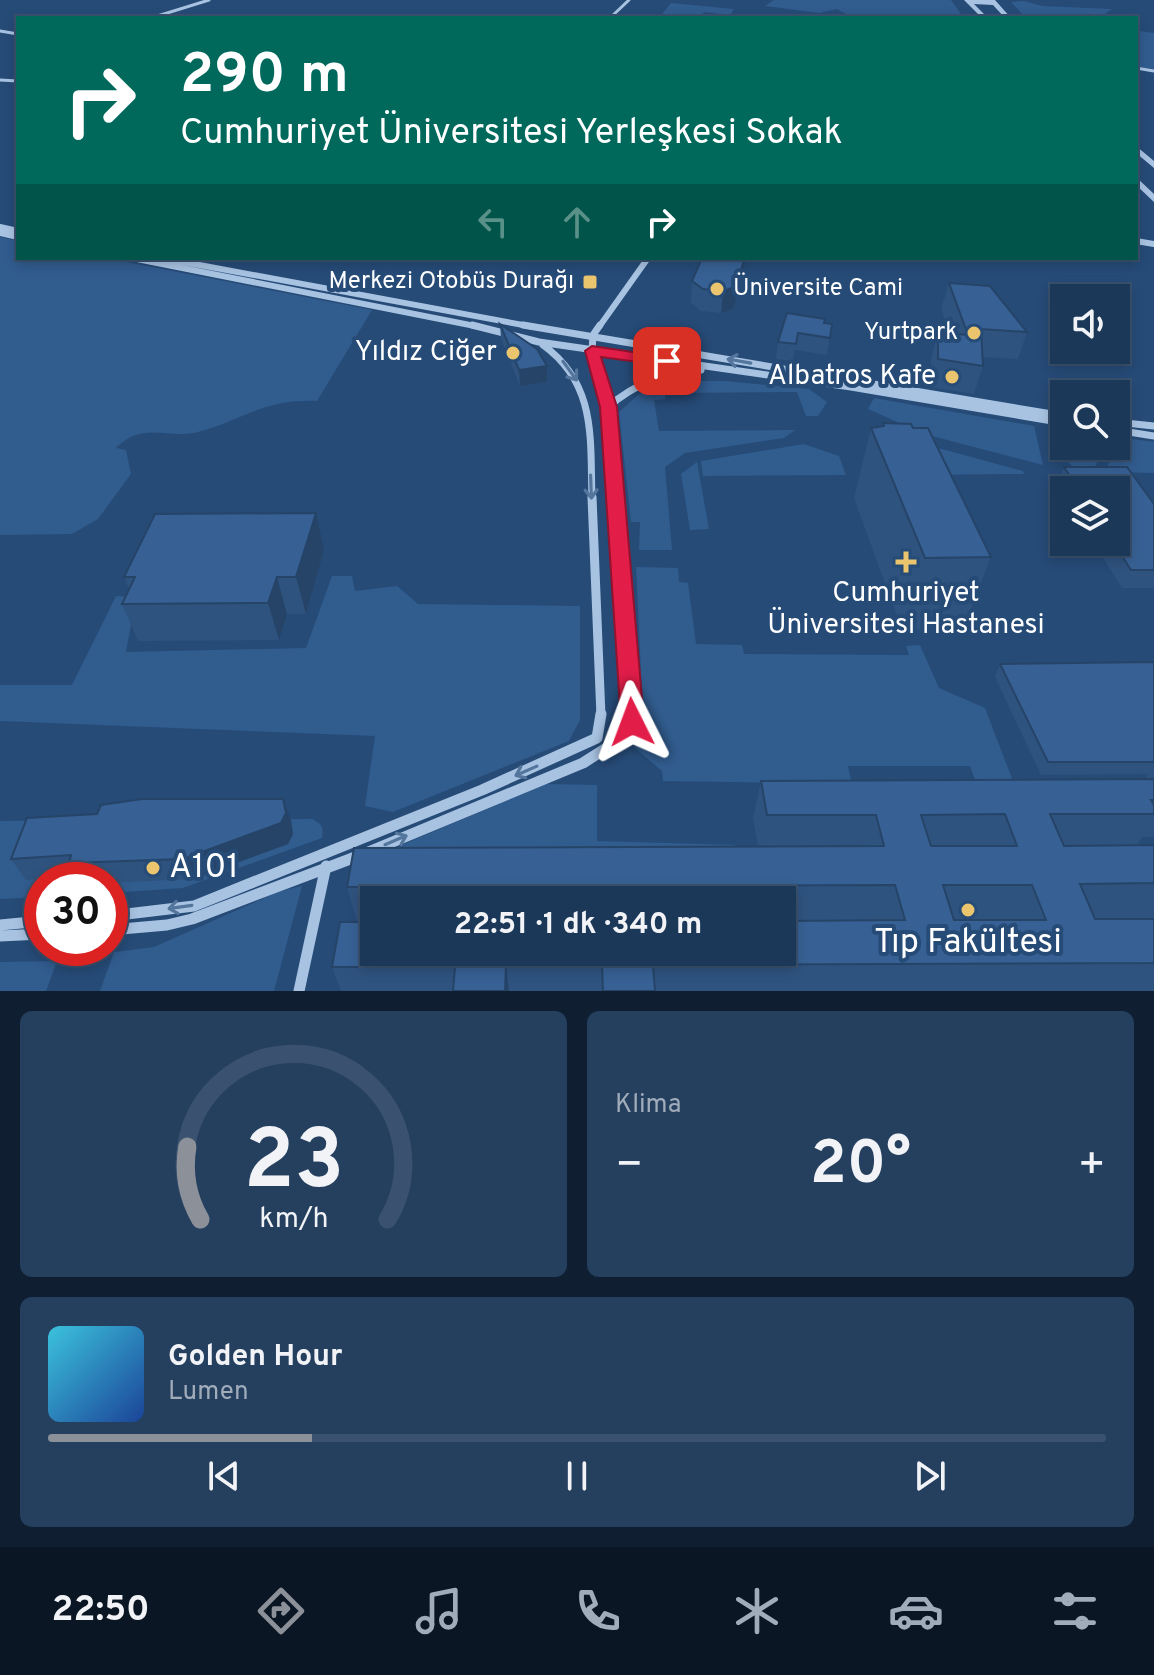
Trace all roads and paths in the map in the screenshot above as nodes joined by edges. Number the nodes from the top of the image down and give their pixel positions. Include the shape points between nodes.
1 (209, 0) edge
2 (629, 0) edge
3 (968, 1) edge
4 (994, 2) edge
5 (976, 9) junction
6 (1001, 10) junction
7 (157, 16) edge
8 (612, 16) edge
9 (983, 16) edge
10 (1006, 16) edge
11 (1138, 150) edge
12 (1154, 166) edge
13 (1138, 182) edge
14 (1154, 199) edge
15 (142, 260) edge
16 (173, 260) edge
17 (647, 260) edge
18 (538, 328) junction
19 (593, 335) junction
20 (539, 342) junction
21 (592, 351) junction
22 (715, 368) junction
23 (608, 407) junction
24 (1050, 414) edge
25 (1050, 421) edge
26 (1130, 423) edge
27 (1154, 426) edge
28 (1130, 432) edge
29 (1154, 436) edge
30 (326, 866) junction
31 (128, 914) edge
32 (24, 923) edge
33 (0, 925) edge
34 (128, 928) edge
35 (24, 935) edge
36 (0, 936) edge
37 (299, 991) edge

1 - 7 street
2 - 8 street
3 - 4 street
3 - 5 street
4 - 6 street
5 - 6 street
5 - 9 street
6 - 10 street
11 - 12 street
13 - 14 street
15 - 20 street via 448,319
16 - 18 street
17 - 19 street
18 - 19 street
18 - 20 street
19 - 21 street
24 -> 19 street
20 - 21 street
20 -> 31 street via 556,353 583,390 589,422 601,718 597,738 454,802 194,906
21 - 22 street
21 - 23 street
22 - 23 street via 652,378 633,385
22 - 25 street
30 -> 23 street via 583,763 624,737 632,722 630,663
26 - 27 street
28 - 29 street
30 - 34 street via 192,919
30 - 37 street
32 - 33 street
35 - 36 street

